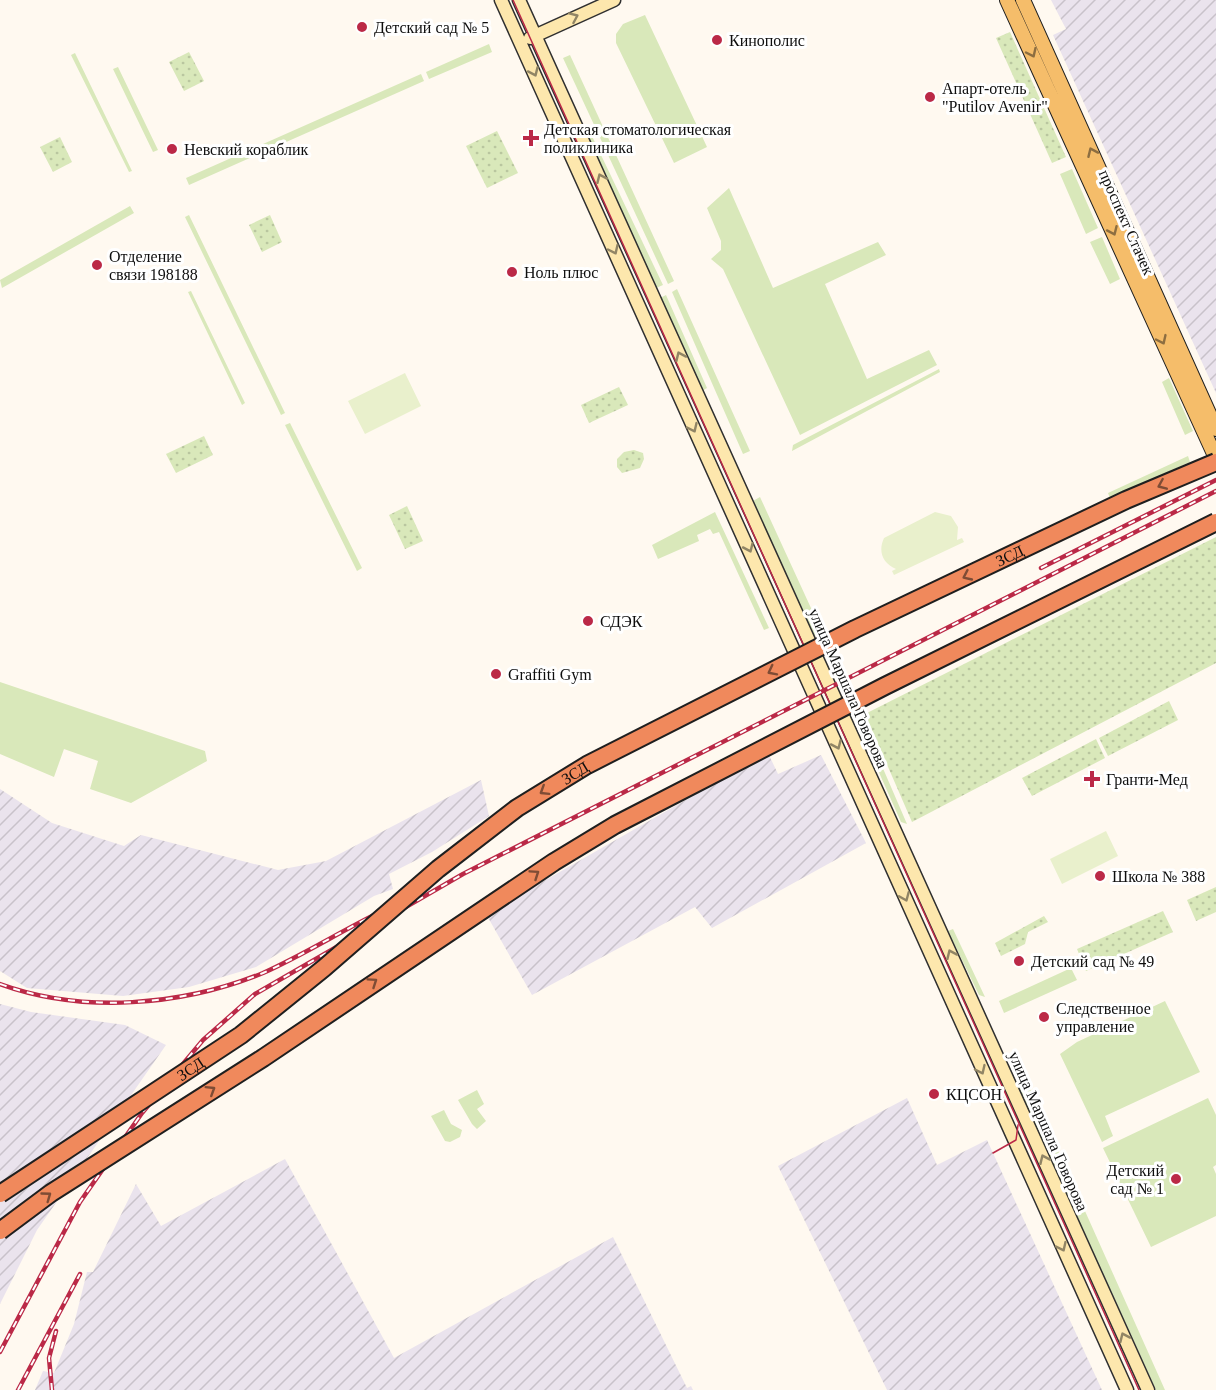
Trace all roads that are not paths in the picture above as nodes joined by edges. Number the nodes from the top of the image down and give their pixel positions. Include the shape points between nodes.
1 (501, 0) edge
2 (519, 0) edge
3 (614, 0) edge
4 (1007, 0) edge
5 (1023, 0) edge
6 (514, 29) junction
7 (533, 30) junction
8 (521, 44) junction
9 (1216, 429) edge
10 (1216, 460) edge
11 (1216, 522) edge
12 (0, 1194) edge
13 (0, 1231) edge
14 (1127, 1390) edge
15 (1148, 1390) edge

1 - 6 main road, улица Маршала Говорова
2 - 7 main road, улица Маршала Говорова
7 -> 3 main road
4 -> 10 main road, проспект Стачек
9 -> 5 main road, проспект Стачек
6 - 7 main road
6 - 8 main road, улица Маршала Говорова
7 - 8 main road
15 -> 7 main road, улица Маршала Говорова
8 -> 14 main road, улица Маршала Говорова
10 -> 12 highway, ЗСД, bridge via 875,619 587,765 517,808 438,869 241,1035
13 -> 11 highway, ЗСД, bridge via 51,1193 615,825

